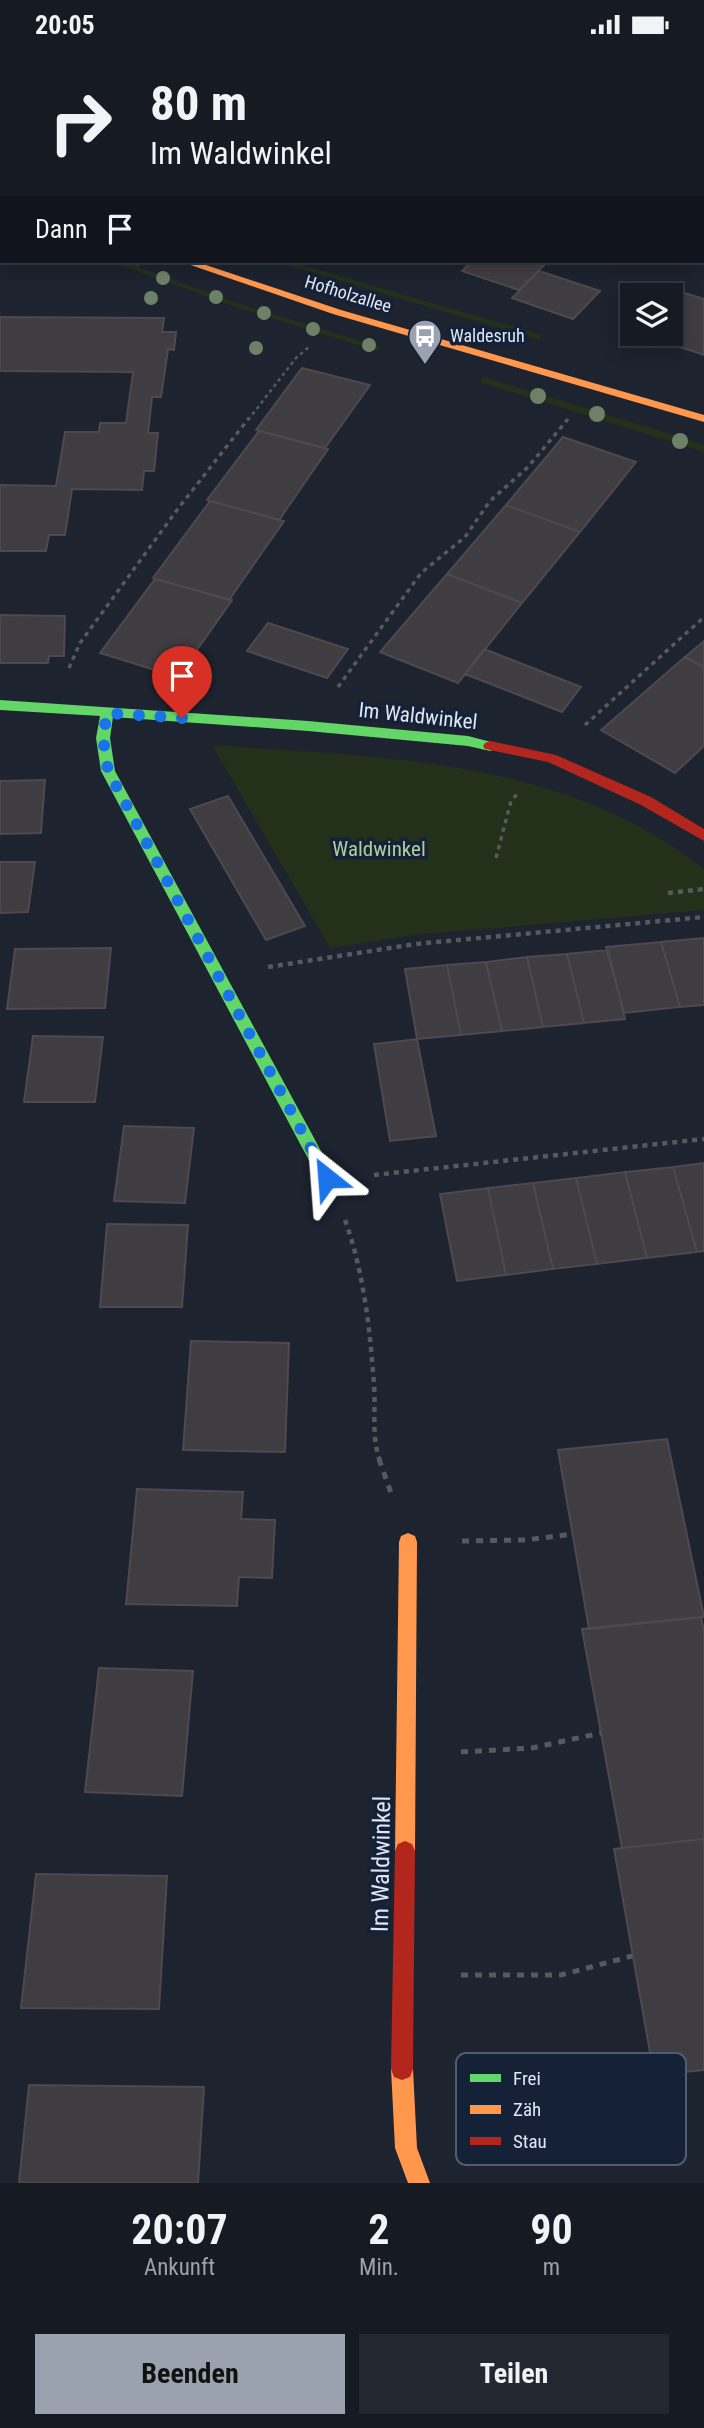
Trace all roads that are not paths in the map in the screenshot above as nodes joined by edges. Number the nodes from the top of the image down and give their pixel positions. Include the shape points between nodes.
1 (190, 263) edge
2 (704, 419) edge
3 (0, 705) edge
4 (107, 713) junction
5 (704, 836) edge
6 (327, 1178) road end
7 (408, 1542) road end
8 (419, 2183) edge

1 - 2 street, Hofholzallee via 337,312
3 - 4 street, Im Waldwinkel
4 - 5 street, Im Waldwinkel via 468,740 551,758 646,801
4 - 6 street via 103,738 108,771
7 - 8 street, Im Waldwinkel via 401,2102 406,2148

